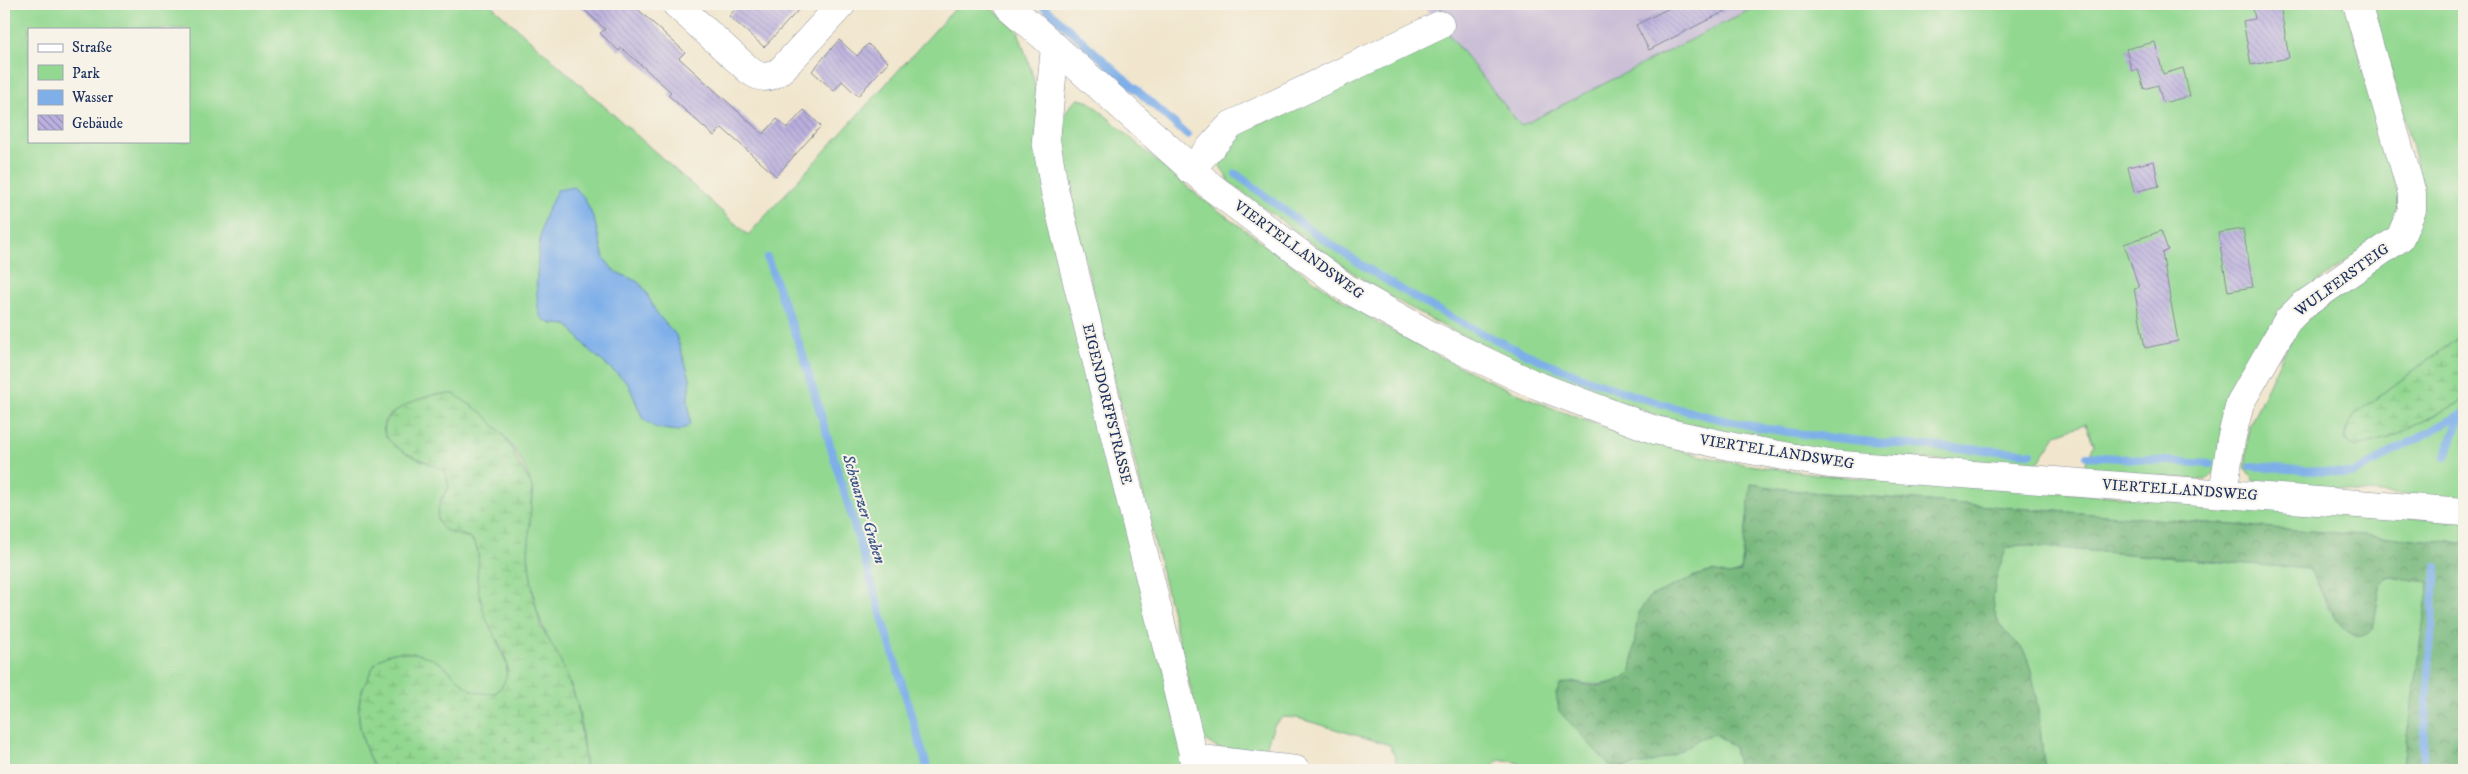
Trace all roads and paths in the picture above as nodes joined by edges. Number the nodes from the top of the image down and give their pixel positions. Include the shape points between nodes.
1 (676, 4) edge
2 (842, 4) edge
3 (1007, 4) edge
4 (2358, 4) edge
5 (1440, 25) dead end
6 (1055, 47) junction
7 (1190, 170) junction
8 (2223, 494) junction
9 (2464, 512) edge
10 (1195, 764) edge
11 (1296, 770) edge

1 - 2 street via 750,71 764,78 783,68
3 - 6 street
4 - 8 street, WULFERSTEIG via 2412,193 2412,210 2400,238 2302,306 2288,321 2240,403
5 - 7 street via 1231,125
6 - 7 street, VIERTELLANDSWEG
6 - 10 street, EIGENDORFFSTRASSE via 1046,140 1055,192
7 - 8 street, VIERTELLANDSWEG via 1346,288 1432,336 1531,383 1655,430 1829,464
8 - 9 street, VIERTELLANDSWEG
10 - 11 street, EIGENDORFFSTRASSE

